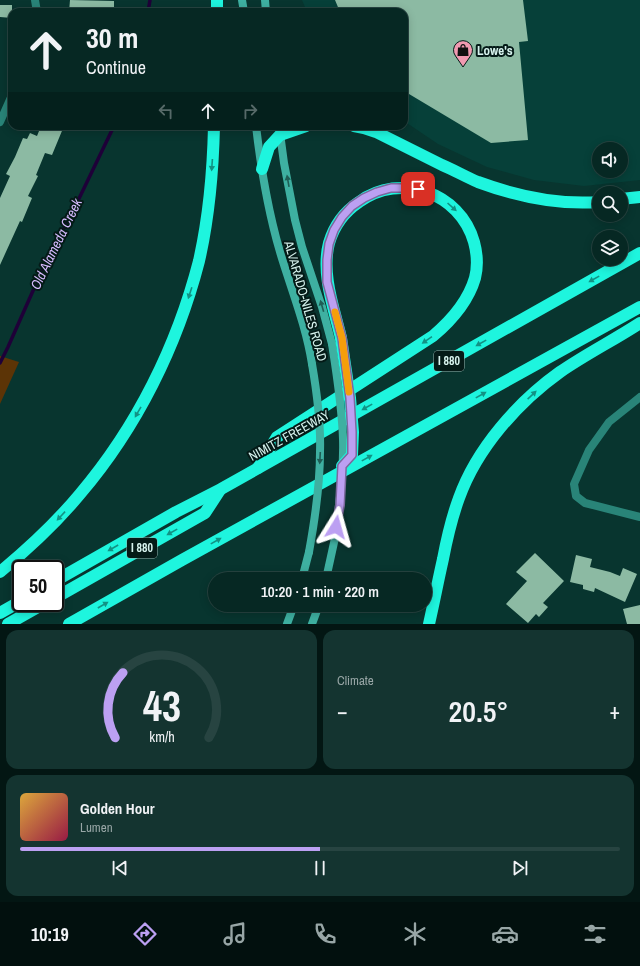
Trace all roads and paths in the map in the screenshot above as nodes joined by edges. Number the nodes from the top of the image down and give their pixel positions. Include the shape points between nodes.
1 (8, 104) edge
2 (0, 122) edge
3 (214, 130) edge
4 (257, 130) edge
5 (370, 130) edge
6 (280, 131) edge
7 (262, 169) junction
8 (640, 196) edge
9 (628, 199) edge
10 (592, 202) edge
11 (640, 253) edge
12 (640, 307) edge
13 (640, 322) edge
14 (337, 341) junction
15 (640, 397) edge
16 (342, 466) joint
17 (258, 469) junction
18 (221, 489) junction
19 (640, 517) edge
20 (0, 572) edge
21 (304, 572) edge
22 (328, 572) edge
23 (64, 576) edge
24 (64, 593) edge
25 (12, 606) edge
26 (30, 612) edge
27 (291, 612) edge
28 (316, 612) edge
29 (0, 613) edge
30 (8, 624) edge
31 (69, 624) edge
32 (287, 624) edge
33 (312, 624) edge
34 (429, 624) edge

1 - 2 street
3 -> 20 highway via 209,205 199,260 182,315 147,396 116,448 80,494 45,532
4 - 7 main road, ALVARADO-NILES ROAD
5 - 10 highway via 478,181 503,190 536,198
6 - 7 highway via 269,147
14 -> 6 main road, ALVARADO-NILES ROAD via 322,307 302,247
7 -> 21 main road, ALVARADO-NILES ROAD, bridge via 266,197 280,253 301,318 316,386 319,483
8 - 9 highway
11 -> 17 highway, NIMITZ FREEWAY / I 880
31 -> 12 highway, I 880
34 -> 13 highway via 452,520 459,497 476,462 513,414 542,386 576,361
14 - 16 highway, bridge via 350,398 352,432 352,455
14 -> 17 highway via 327,282 327,260 329,244 342,217 364,198 391,188 418,189 432,194 455,210 471,234 477,263 470,292 454,316 433,336 277,437
15 - 19 street via 609,422 589,450 574,484 576,496 585,503
16 - 22 main road, bridge via 340,505
17 - 18 highway, NIMITZ FREEWAY / I 880
18 -> 23 highway, NIMITZ FREEWAY / I 880
18 -> 24 highway, I 880 via 205,513
25 - 29 highway
26 - 30 highway
27 - 32 main road
28 - 33 main road

